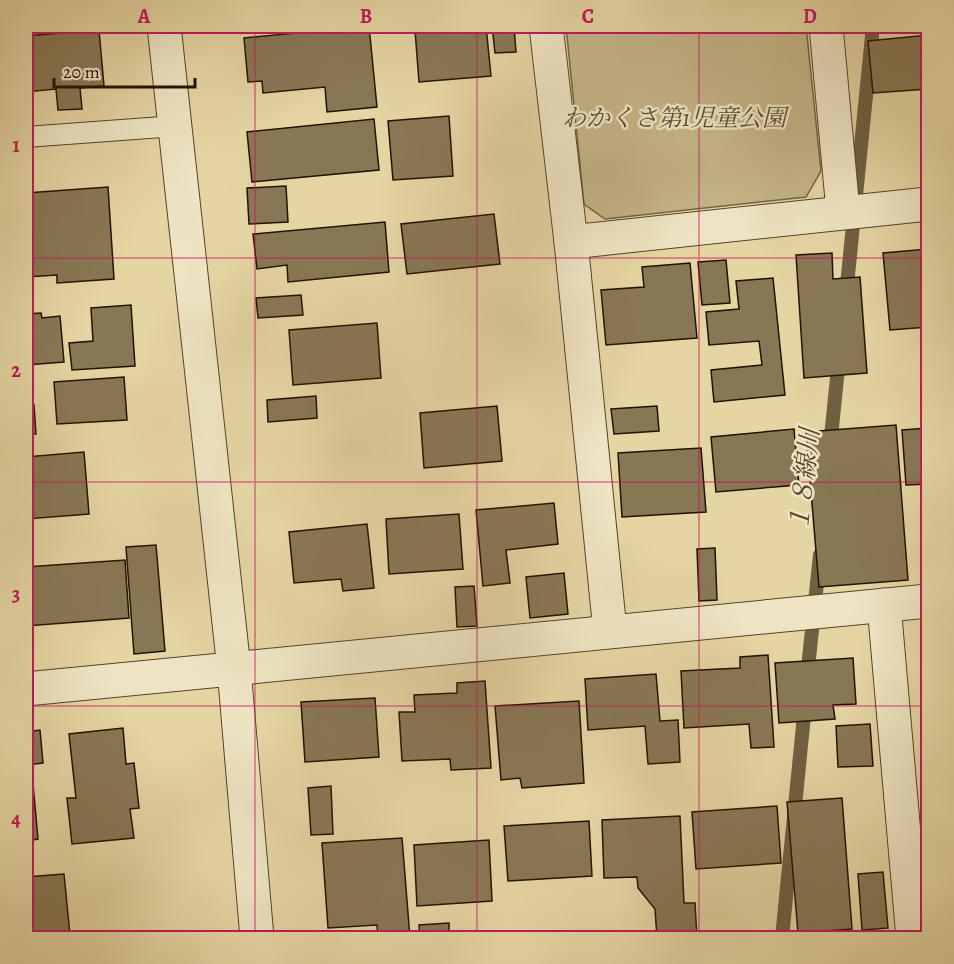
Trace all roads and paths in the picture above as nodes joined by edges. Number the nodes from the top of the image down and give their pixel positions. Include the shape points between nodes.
1 (164, 26) edge
2 (546, 26) edge
3 (826, 26) edge
4 (176, 126) junction
5 (26, 137) edge
6 (928, 204) edge
7 (843, 211) junction
8 (571, 242) junction
9 (928, 601) edge
10 (884, 605) junction
11 (610, 631) junction
12 (234, 669) junction
13 (26, 689) edge
14 (257, 939) edge
15 (913, 939) edge

1 - 4 street
2 - 8 street
3 - 7 street
4 - 5 lane
4 - 12 street
6 - 7 street
7 - 8 street
8 - 11 street
9 - 10 street
10 - 11 street
10 - 15 street
11 - 12 street
12 - 13 street
12 - 14 street

